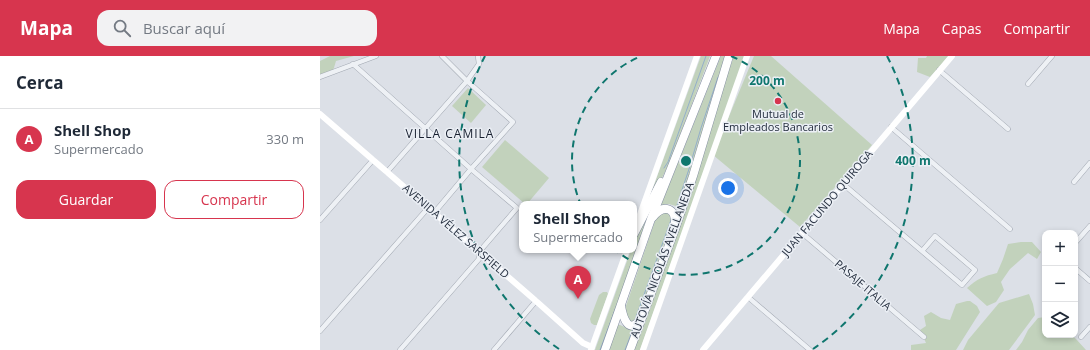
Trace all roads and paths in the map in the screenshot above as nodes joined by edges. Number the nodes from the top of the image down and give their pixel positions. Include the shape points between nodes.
1 (376, 56) edge
2 (442, 56) edge
3 (478, 56) edge
4 (697, 56) edge
5 (716, 56) edge
6 (729, 56) edge
7 (747, 56) edge
8 (952, 56) edge
9 (1052, 56) edge
10 (353, 64) junction
11 (939, 70) junction
12 (320, 77) edge
13 (467, 81) junction
14 (1028, 84) dead end
15 (320, 114) edge
16 (891, 127) junction
17 (426, 128) junction
18 (1008, 129) dead end
19 (681, 144) junction
20 (373, 160) junction
21 (1090, 163) edge
22 (471, 169) junction
23 (387, 172) junction
24 (1074, 182) dead end
25 (843, 184) junction
26 (428, 208) junction
27 (434, 213) junction
28 (651, 219) junction
29 (320, 220) edge
30 (637, 224) edge
31 (637, 226) edge
32 (1090, 226) edge
33 (675, 229) junction
34 (1010, 229) dead end
35 (802, 233) junction
36 (1078, 240) edge
37 (922, 251) junction
38 (479, 252) junction
39 (626, 253) edge
40 (1078, 271) edge
41 (1090, 281) edge
42 (748, 297) junction
43 (536, 300) junction
44 (621, 306) junction
45 (643, 315) junction
46 (1090, 327) edge
47 (320, 332) edge
48 (1081, 337) dead end
49 (924, 338) dead end
50 (591, 348) edge
51 (400, 350) edge
52 (494, 350) edge
53 (605, 350) edge
54 (630, 350) edge
55 (642, 350) edge
56 (703, 350) edge
57 (810, 350) edge

1 - 10 street
2 - 13 street
3 - 13 street via 479,64
4 - 30 street
5 - 19 highway, AUTOVÍA NICOLÁS AVELLANEDA
6 - 33 highway, AUTOVÍA NICOLÁS AVELLANEDA
7 - 55 street
8 - 11 street, JUAN FACUNDO QUIROGA
9 - 14 street
10 - 12 street
10 - 17 street
11 - 16 street, JUAN FACUNDO QUIROGA
11 - 18 street
13 - 17 street
13 - 22 street via 513,122
15 - 20 street, AVENIDA VÉLEZ SARSFIELD
16 - 25 street, JUAN FACUNDO QUIROGA
16 - 34 street
17 - 22 street
17 - 23 street
19 - 28 highway, AUTOVÍA NICOLÁS AVELLANEDA
19 - 31 highway
20 - 23 street, AVENIDA VÉLEZ SARSFIELD
20 - 29 street
21 - 24 street
22 - 27 street
22 - 38 street via 517,208
23 - 26 street, AVENIDA VÉLEZ SARSFIELD
25 - 35 street, JUAN FACUNDO QUIROGA
25 - 37 street
26 - 27 street, AVENIDA VÉLEZ SARSFIELD
26 - 47 street
27 - 38 street, AVENIDA VÉLEZ SARSFIELD
28 - 33 highway via 660,210 670,210 675,216
28 - 44 highway, AUTOVÍA NICOLÁS AVELLANEDA
32 - 36 street
33 - 45 highway, AUTOVÍA NICOLÁS AVELLANEDA
35 - 42 street, JUAN FACUNDO QUIROGA
35 - 49 street, PASAJE ITALIA
37 - 37 street via 962,285 975,270 935,236
38 - 43 street, AVENIDA VÉLEZ SARSFIELD
38 - 51 street via 479,259
39 - 50 street
40 - 41 street
42 - 56 street, JUAN FACUNDO QUIROGA
42 - 57 street
43 - 50 street, AVENIDA VÉLEZ SARSFIELD
43 - 52 street
44 - 45 highway via 624,320 630,325 638,323
44 - 53 highway, AUTOVÍA NICOLÁS AVELLANEDA
45 - 54 highway, AUTOVÍA NICOLÁS AVELLANEDA
46 - 48 street

